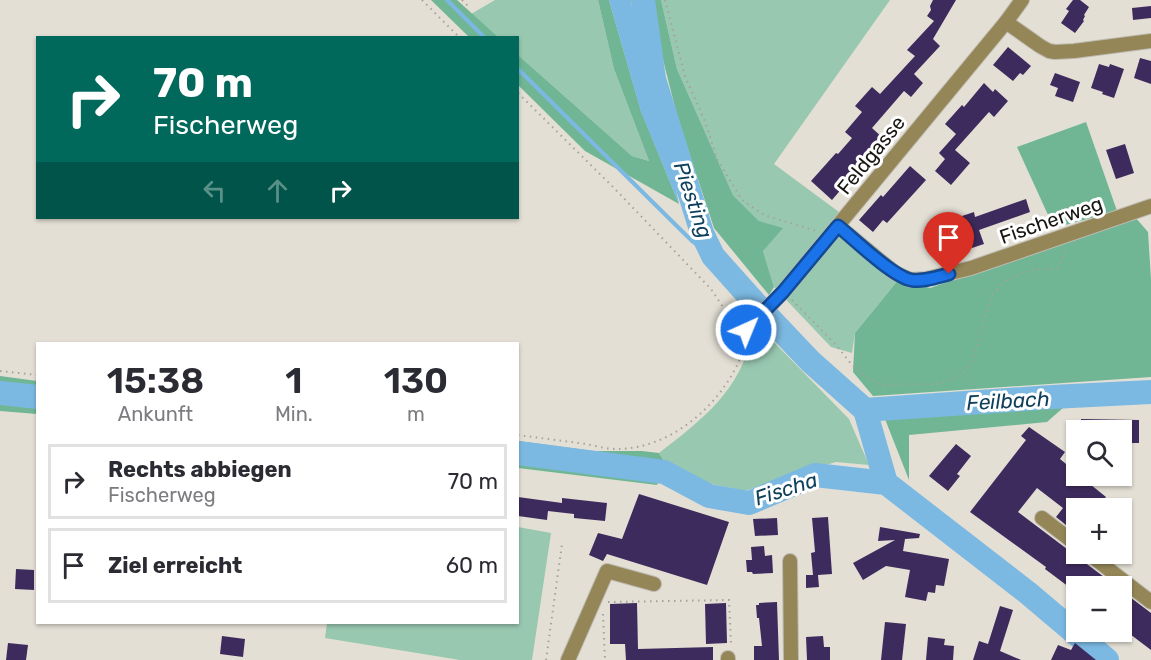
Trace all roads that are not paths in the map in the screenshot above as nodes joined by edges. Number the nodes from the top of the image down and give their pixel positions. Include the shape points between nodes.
1 (1022, 0) edge
2 (1006, 21) junction
3 (1151, 42) edge
4 (1151, 206) edge
5 (834, 231) junction
6 (751, 325) road end
7 (1042, 518) dead end
8 (1066, 536) edge
9 (790, 561) dead end
10 (1102, 564) edge
11 (654, 584) dead end
12 (1151, 602) edge
13 (568, 660) edge
14 (791, 660) edge

1 - 2 street, Feldgasse
2 - 3 street via 1052,52
2 - 5 street, Feldgasse
4 - 5 street, Fischerweg via 971,268 926,279 911,280 895,273
5 - 6 street, Feldgasse
7 - 8 street
9 - 14 street
10 - 12 street
11 - 13 street via 607,571 598,602

